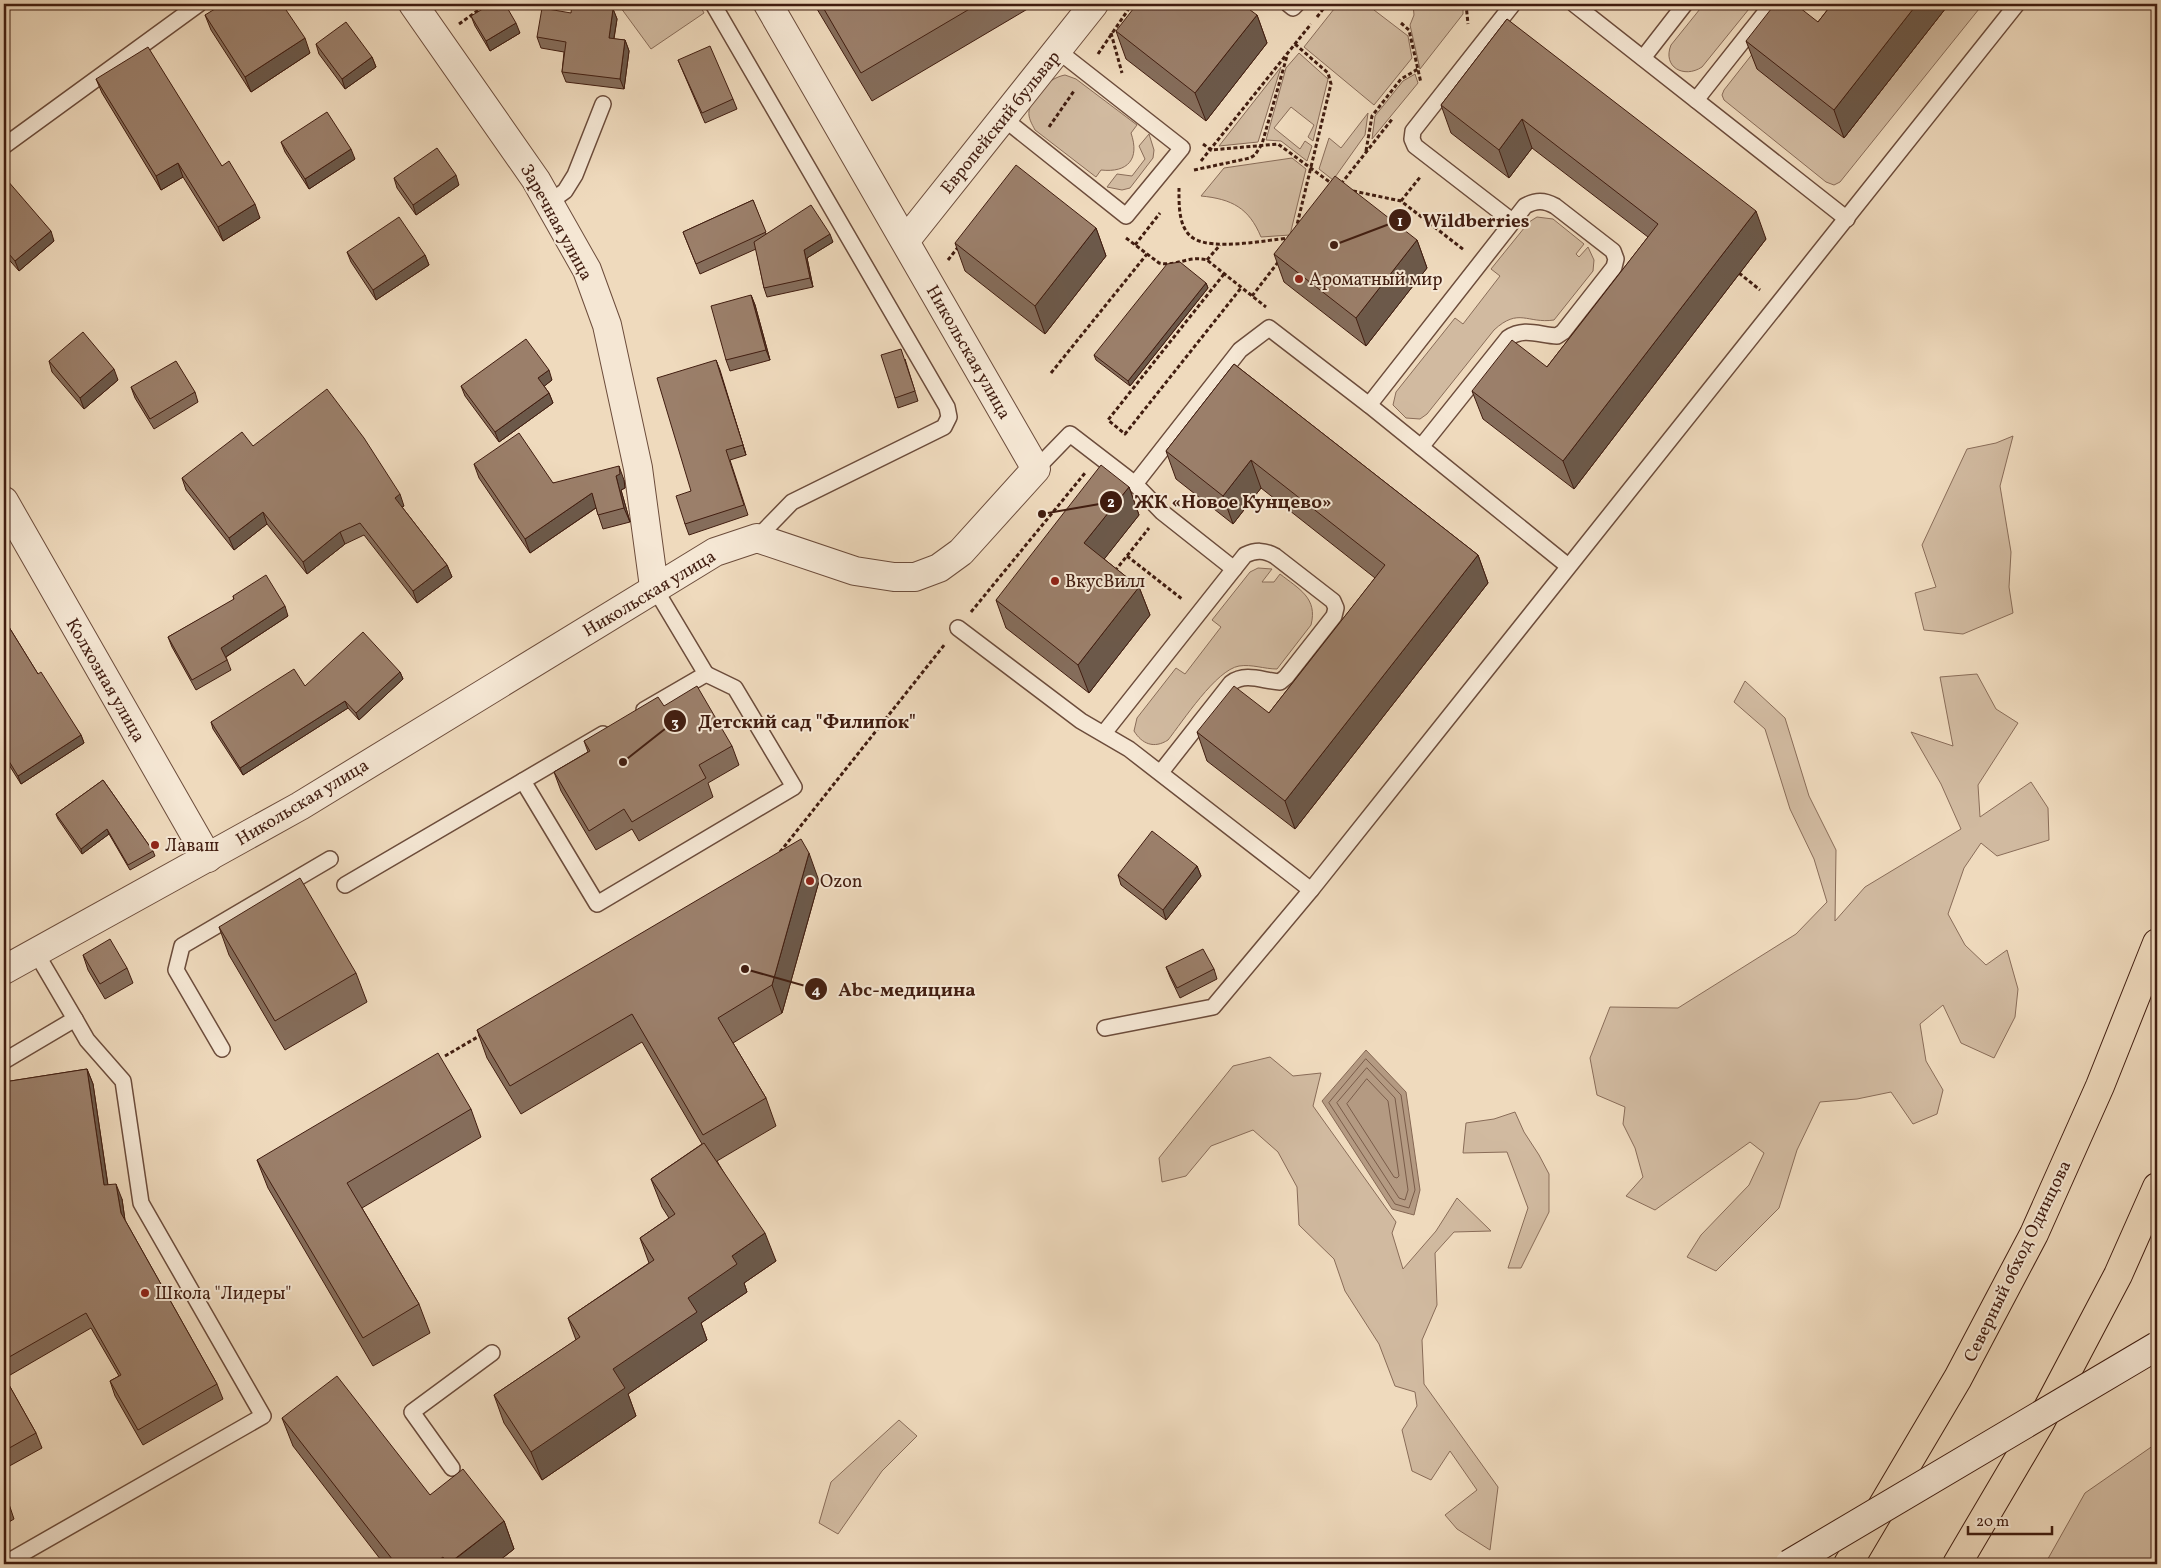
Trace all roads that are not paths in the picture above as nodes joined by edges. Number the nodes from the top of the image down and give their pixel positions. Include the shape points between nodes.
1 (199, 4) edge
2 (713, 4) edge
3 (768, 4) edge
4 (1288, 4) edge
5 (1297, 4) edge
6 (1513, 4) edge
7 (1574, 4) edge
8 (1686, 4) edge
9 (1772, 4) edge
10 (2017, 4) edge
11 (1093, 5) edge
12 (420, 6) edge
13 (1058, 50) junction
14 (1643, 58) junction
15 (1696, 100) junction
16 (603, 104) dead end
17 (1003, 118) junction
18 (4, 146) edge
19 (550, 202) junction
20 (1847, 219) junction
21 (1512, 222) junction
22 (906, 240) junction
23 (1369, 405) junction
24 (1421, 447) junction
25 (1036, 469) junction
26 (1136, 484) junction
27 (4, 501) edge
28 (757, 538) junction
29 (1568, 566) junction
30 (1234, 569) junction
31 (654, 588) junction
32 (958, 628) dead end
33 (706, 674) junction
34 (631, 718) edge
35 (615, 727) edge
36 (1104, 733) junction
37 (1161, 772) junction
38 (523, 781) junction
39 (208, 858) junction
40 (330, 859) dead end
41 (345, 885) dead end
42 (1311, 890) junction
43 (2157, 943) edge
44 (36, 952) junction
45 (4, 970) edge
46 (75, 1019) junction
47 (1105, 1028) dead end
48 (222, 1050) dead end
49 (4, 1061) edge
50 (2157, 1187) edge
51 (2157, 1346) edge
52 (492, 1353) dead end
53 (452, 1468) dead end
54 (4, 1564) edge
55 (1789, 1564) edge
56 (1848, 1564) edge
57 (1957, 1564) edge

1 - 18 lane
2 - 28 lane via 947,407 949,416 944,426 792,502
3 - 22 street, Никольская улица
4 - 5 lane via 1293,8
6 - 21 lane via 1413,131 1412,139 1415,146
7 - 14 lane
8 - 14 lane
9 - 15 lane
10 - 20 lane
11 - 13 street, Европейский бульвар
12 - 19 street, Заречная улица via 437,37
13 - 17 street, Европейский бульвар
13 - 17 lane via 1182,148 1126,216
14 - 15 lane
15 - 20 lane
16 - 19 lane via 575,175 566,191
17 - 22 street, Европейский бульвар
19 - 31 street, Заречная улица via 587,270 607,325 638,468
20 - 29 lane
21 - 23 lane
21 - 24 lane via 1525,206 1534,201 1546,201 1613,251 1614,267 1563,332 1557,336 1516,332 1508,338
22 - 25 street, Никольская улица
23 - 24 lane
23 - 26 lane via 1269,328 1240,350
24 - 29 lane
25 - 26 lane via 1070,434
25 - 28 street via 961,552 938,568 915,577 894,578 855,571
26 - 30 lane via 1162,512
27 - 39 street, Колхозная улица
28 - 31 street, Никольская улица via 714,552
29 - 42 lane
30 - 36 lane
30 - 37 lane via 1245,555 1266,551 1333,601 1336,608 1334,616 1280,682 1239,677 1231,683
31 - 33 lane
31 - 39 street, Никольская улица via 300,806
32 - 36 lane via 1081,721
33 - 34 lane
33 - 38 lane via 735,688 794,787 596,904
35 - 38 lane
36 - 37 lane
37 - 42 lane
38 - 41 lane
39 - 44 street, Никольская улица
40 - 48 lane via 182,946 176,970
42 - 47 lane via 1213,1007
43 - 56 highway, Северный обход Одинцова via 2100,1086 2034,1234 1958,1378
44 - 45 street, Никольская улица
44 - 46 lane
46 - 49 lane
46 - 54 lane via 123,1082 141,1203 263,1416
50 - 57 highway via 2118,1275 2040,1423
51 - 55 street, bridge
52 - 53 lane via 412,1412

